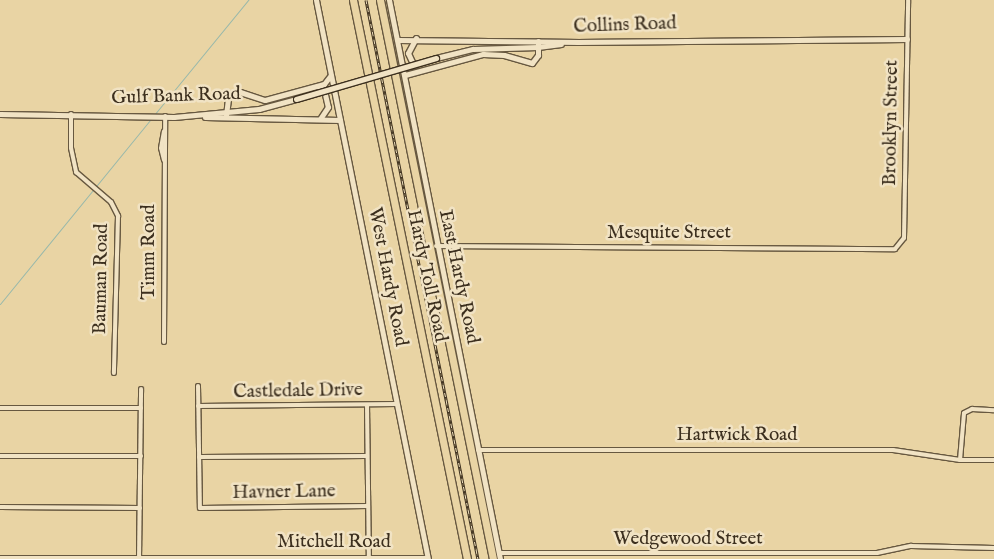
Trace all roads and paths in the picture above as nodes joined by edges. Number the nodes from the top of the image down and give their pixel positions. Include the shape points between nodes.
1 (316, 0) edge
2 (353, 0) edge
3 (380, 0) edge
4 (389, 0) edge
5 (908, 0) edge
6 (416, 38) junction
7 (907, 39) junction
8 (398, 40) junction
9 (580, 42) joint
10 (538, 44) junction
11 (424, 69) junction
12 (331, 74) junction
13 (405, 75) junction
14 (317, 86) junction
15 (0, 114) edge
16 (71, 114) junction
17 (226, 115) junction
18 (163, 116) junction
19 (320, 119) junction
20 (340, 120) junction
21 (901, 245) joint
22 (436, 246) junction
23 (164, 342) dead end
24 (114, 373) dead end
25 (198, 386) dead end
26 (141, 389) dead end
27 (397, 404) junction
28 (367, 405) junction
29 (198, 406) junction
30 (0, 408) edge
31 (141, 408) junction
32 (994, 410) edge
33 (478, 450) junction
34 (0, 456) edge
35 (141, 456) junction
36 (199, 456) junction
37 (367, 456) junction
38 (960, 460) junction
39 (994, 460) edge
40 (368, 506) junction
41 (0, 507) edge
42 (140, 508) junction
43 (994, 548) edge
44 (499, 553) junction
45 (779, 554) junction
46 (0, 558) edge
47 (8, 558) edge
48 (428, 558) edge
49 (138, 559) edge
50 (369, 559) edge
51 (467, 559) edge
52 (493, 559) edge
53 (500, 559) edge
54 (779, 559) edge

1 - 12 main road, West Hardy Road
2 - 51 highway, Hardy Toll Road
3 - 52 highway, Hardy Toll Road
4 - 8 main road, East Hardy Road
5 - 7 street, Brooklyn Street
6 - 8 main road
6 - 10 main road
6 - 11 main road via 408,53 415,68
7 - 9 street, Collins Road
7 - 21 street, Brooklyn Street via 904,238
8 - 13 main road, East Hardy Road
9 - 10 main road
10 - 11 main road via 538,55 532,63 504,55 483,54
10 - 17 main road, Gulf Bank Road, bridge via 473,49 259,109
11 - 13 main road
12 - 14 main road via 328,82
12 - 20 main road, West Hardy Road
13 - 22 main road, East Hardy Road
14 - 17 main road via 264,100 240,92 232,93 228,98
14 - 19 main road via 324,90 328,106
15 - 16 main road, Gulf Bank Road
16 - 18 main road, Gulf Bank Road
16 - 24 street, Bauman Road via 76,172 111,202 118,216
17 - 18 main road, Gulf Bank Road
17 - 19 main road
18 - 23 street, Timm Road
19 - 20 main road
20 - 27 main road, West Hardy Road
21 - 22 street, Mesquite Street via 895,248
22 - 33 main road, East Hardy Road
25 - 29 street
26 - 31 street
27 - 28 street, Castledale Drive
27 - 48 main road, West Hardy Road
28 - 29 street, Castledale Drive
28 - 37 street
29 - 36 street
30 - 31 street
31 - 35 street
32 - 38 street via 972,409 964,413
33 - 38 street, Hartwick Road via 893,450
33 - 44 main road, East Hardy Road
34 - 35 street
35 - 42 street
36 - 37 street
36 - 40 street, Havner Lane via 200,508
37 - 40 street
38 - 39 street, Hartwick Road
40 - 50 street
41 - 42 street
42 - 49 street
43 - 45 street, Wedgewood Street via 912,546 876,553
44 - 45 street, Wedgewood Street
44 - 53 main road, East Hardy Road
45 - 54 street
46 - 47 street, Mitchell Road
47 - 49 street, Mitchell Road
48 - 50 street, Mitchell Road
49 - 50 street, Mitchell Road

